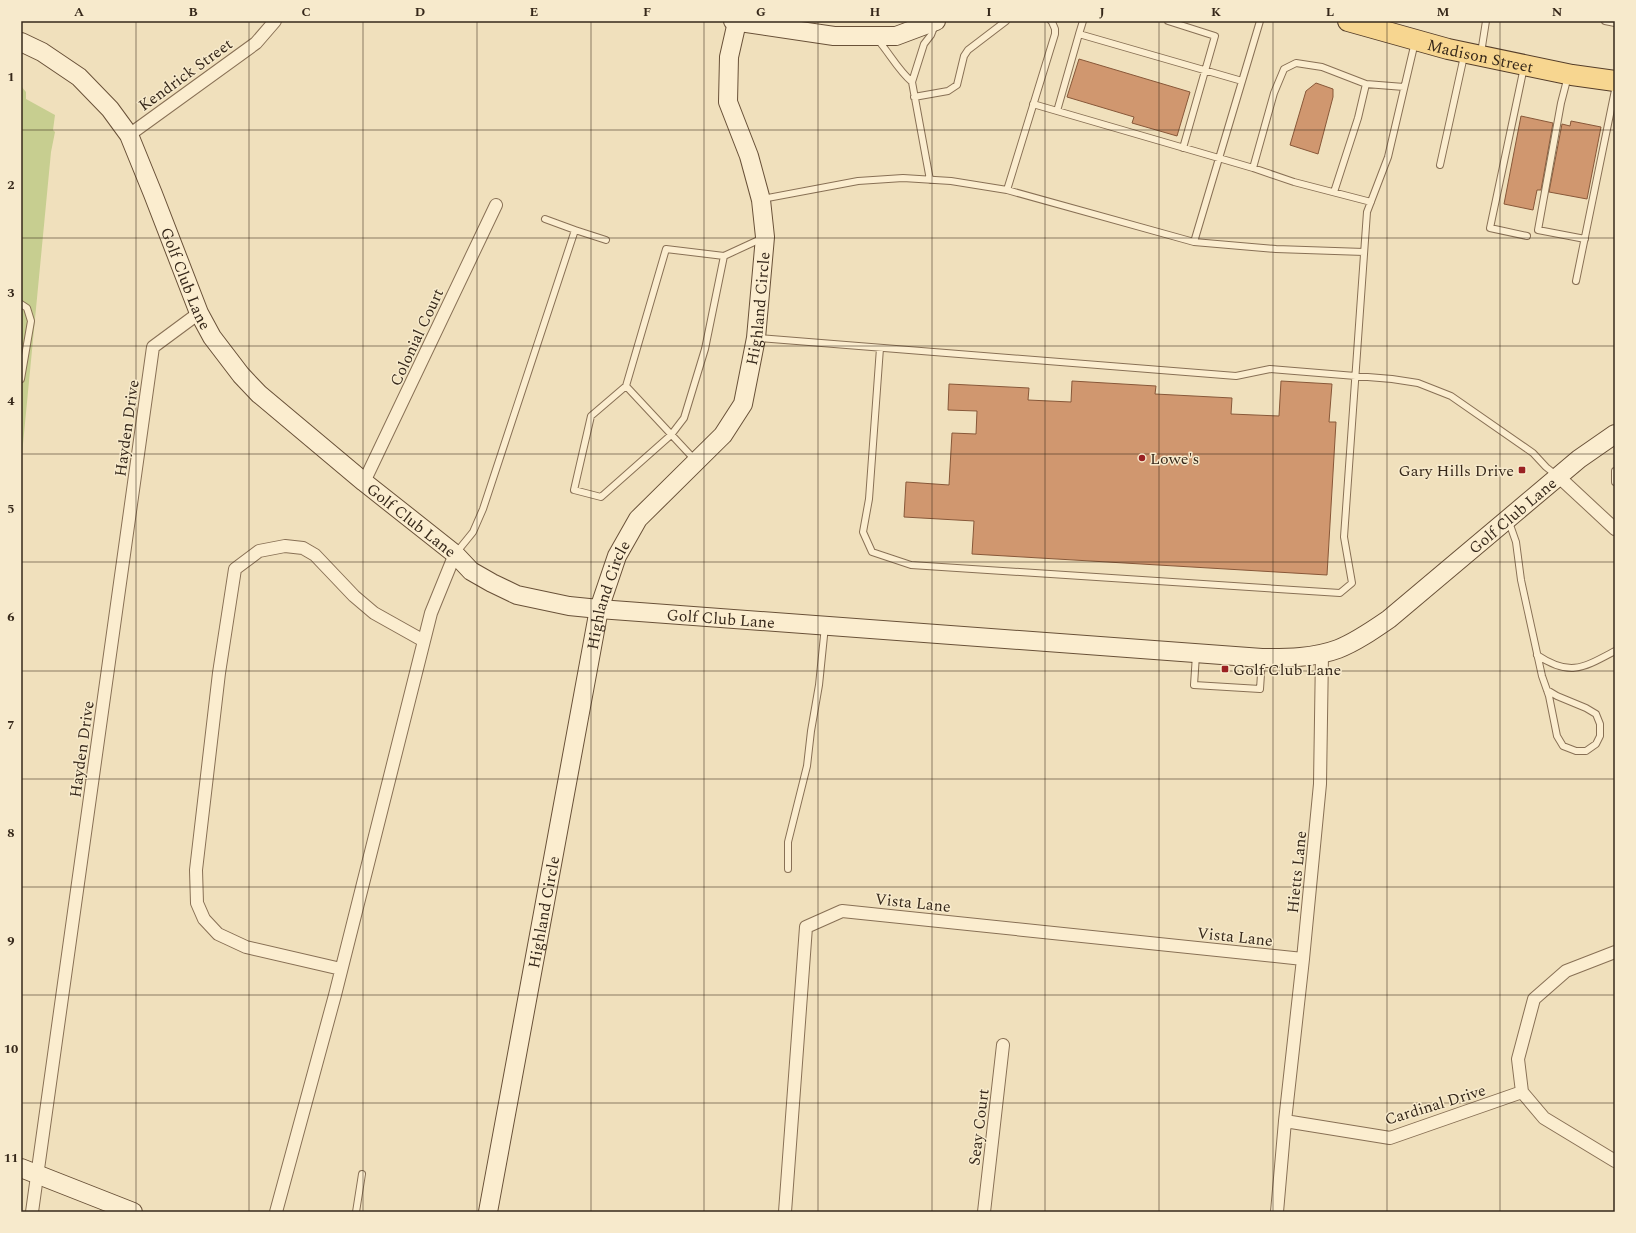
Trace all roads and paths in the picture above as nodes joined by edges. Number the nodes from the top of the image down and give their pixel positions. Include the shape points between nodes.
1 (275, 21) edge
2 (735, 21) edge
3 (936, 21) edge
4 (1006, 21) edge
5 (1050, 21) edge
6 (1083, 21) edge
7 (1168, 21) edge
8 (1260, 21) edge
9 (1350, 21) edge
10 (1486, 21) edge
11 (1605, 21) edge
12 (1615, 23) edge
13 (1079, 34) junction
14 (875, 36) junction
15 (1416, 40) junction
16 (21, 42) edge
17 (1472, 54) junction
18 (1524, 65) junction
19 (1206, 71) junction
20 (1568, 74) junction
21 (1242, 81) junction
22 (912, 82) junction
23 (1615, 82) edge
24 (1366, 84) junction
25 (1404, 87) junction
26 (1615, 90) edge
27 (914, 97) junction
28 (1033, 104) junction
29 (1057, 111) junction
30 (129, 135) junction
31 (1183, 148) junction
32 (1219, 158) junction
33 (1440, 165) dead end
34 (1253, 168) junction
35 (930, 180) junction
36 (1007, 190) junction
37 (1334, 192) junction
38 (761, 200) junction
39 (1371, 202) junction
40 (496, 205) dead end
41 (545, 219) dead end
42 (575, 230) junction
43 (1527, 236) dead end
44 (765, 237) junction
45 (606, 240) dead end
46 (1585, 240) junction
47 (1194, 242) junction
48 (1364, 252) junction
49 (724, 256) junction
50 (1576, 281) dead end
51 (21, 304) edge
52 (199, 313) junction
53 (756, 338) junction
54 (880, 348) junction
55 (1356, 376) junction
56 (21, 379) edge
57 (626, 386) junction
58 (1615, 434) edge
59 (671, 435) junction
60 (696, 462) junction
61 (1615, 471) edge
62 (1559, 477) junction
63 (364, 482) junction
64 (1615, 482) edge
65 (1507, 518) junction
66 (1613, 523) edge
67 (455, 554) junction
68 (599, 609) junction
69 (826, 626) junction
70 (424, 641) junction
71 (1615, 651) edge
72 (1196, 653) junction
73 (1322, 654) junction
74 (1537, 655) junction
75 (1262, 658) junction
76 (1547, 690) junction
77 (788, 869) dead end
78 (1615, 952) edge
79 (1303, 959) junction
80 (341, 970) junction
81 (1003, 1045) dead end
82 (1522, 1092) junction
83 (1285, 1121) junction
84 (1615, 1161) edge
85 (21, 1168) edge
86 (362, 1174) dead end
87 (38, 1175) junction
88 (32, 1212) edge
89 (133, 1212) edge
90 (276, 1212) edge
91 (356, 1212) edge
92 (488, 1212) edge
93 (785, 1212) edge
94 (984, 1212) edge
95 (1277, 1212) edge

1 - 30 street, Kendrick Street via 256,43
2 - 14 street via 834,36
2 - 38 street, Highland Circle via 728,57 728,102 749,156
3 - 14 street via 896,36
3 - 22 lane via 931,35 924,44
4 - 27 lane via 968,50 964,56 957,85 948,91
5 - 28 lane via 1055,34
6 - 13 lane
7 - 19 lane via 1215,36
8 - 21 lane
9 - 15 main road, Madison Street
10 - 17 lane
11 - 12 lane
13 - 19 lane
13 - 29 lane
14 - 22 lane via 892,56 901,72
15 - 17 main road, Madison Street
15 - 25 lane
16 - 30 street, Golf Club Lane via 42,52 79,77 110,109
17 - 18 main road, Madison Street
17 - 33 lane
18 - 20 main road, Madison Street
18 - 43 lane via 1490,228
19 - 21 lane
19 - 31 lane
20 - 23 main road, Madison Street
20 - 46 lane via 1538,230
21 - 32 lane
22 - 27 lane
24 - 25 lane
24 - 34 lane via 1322,67 1296,63 1284,68 1274,93
24 - 37 lane
25 - 39 lane via 1388,157
26 - 46 lane
27 - 35 lane
28 - 29 lane
28 - 36 lane
29 - 31 lane
30 - 52 street, Golf Club Lane
31 - 32 lane
32 - 34 lane
32 - 47 lane
34 - 37 lane
35 - 36 lane
35 - 38 lane via 903,178 858,181
36 - 47 lane
37 - 39 lane
38 - 44 street, Highland Circle
39 - 48 lane via 1367,212
40 - 63 street, Colonial Court
41 - 42 lane
42 - 45 lane
42 - 67 lane via 483,509 473,532
44 - 49 lane
44 - 53 street, Highland Circle
46 - 50 lane
47 - 48 lane
48 - 55 lane
49 - 57 lane via 666,249
49 - 59 lane via 705,349 684,418
51 - 56 lane via 26,308 31,321
52 - 63 street, Golf Club Lane via 222,352 258,394
52 - 87 street, Hayden Drive via 153,347
53 - 54 lane
53 - 60 street, Highland Circle via 743,404 723,435
54 - 55 lane via 1236,376 1270,369
54 - 55 lane via 869,499 863,532 872,552 911,565 1340,593 1352,583 1344,537
55 - 62 lane via 1418,383 1451,396 1533,453
57 - 59 lane
57 - 59 lane via 591,416 574,490 601,496
58 - 62 street, Golf Club Lane via 1598,444
59 - 60 lane
60 - 68 street, Highland Circle via 638,519 616,556
61 - 64 lane
62 - 65 street, Golf Club Lane
62 - 66 street
63 - 67 street, Golf Club Lane
65 - 73 street, Golf Club Lane via 1389,619 1356,640
65 - 74 lane via 1516,542 1521,580
67 - 68 street, Golf Club Lane via 471,571 517,595 569,606
67 - 70 street via 431,613
68 - 69 street, Golf Club Lane
68 - 92 street, Highland Circle
69 - 72 street, Golf Club Lane
69 - 77 lane via 807,766 788,842
70 - 80 street
70 - 80 street via 374,613 315,555 303,548 285,546 259,551 235,569 219,673 196,870 197,903 204,919 218,934 246,946
71 - 74 lane via 1596,661 1564,669
72 - 75 street, Golf Club Lane
72 - 75 lane via 1194,685 1260,689
73 - 75 street, Golf Club Lane
73 - 79 street, Hietts Lane via 1320,784
74 - 76 lane
76 - 76 lane via 1557,736 1563,746 1576,751 1586,751 1596,744 1600,736 1600,724 1596,714
78 - 82 street via 1566,971 1534,999 1518,1059
79 - 83 street, Hietts Lane
79 - 93 street, Vista Lane via 842,911 806,927
80 - 90 street
81 - 94 street, Seay Court
82 - 83 street, Cardinal Drive via 1390,1138
82 - 84 street via 1544,1118
83 - 95 street, Hietts Lane
85 - 87 street
86 - 91 lane
87 - 88 street, Hayden Drive
87 - 89 street

